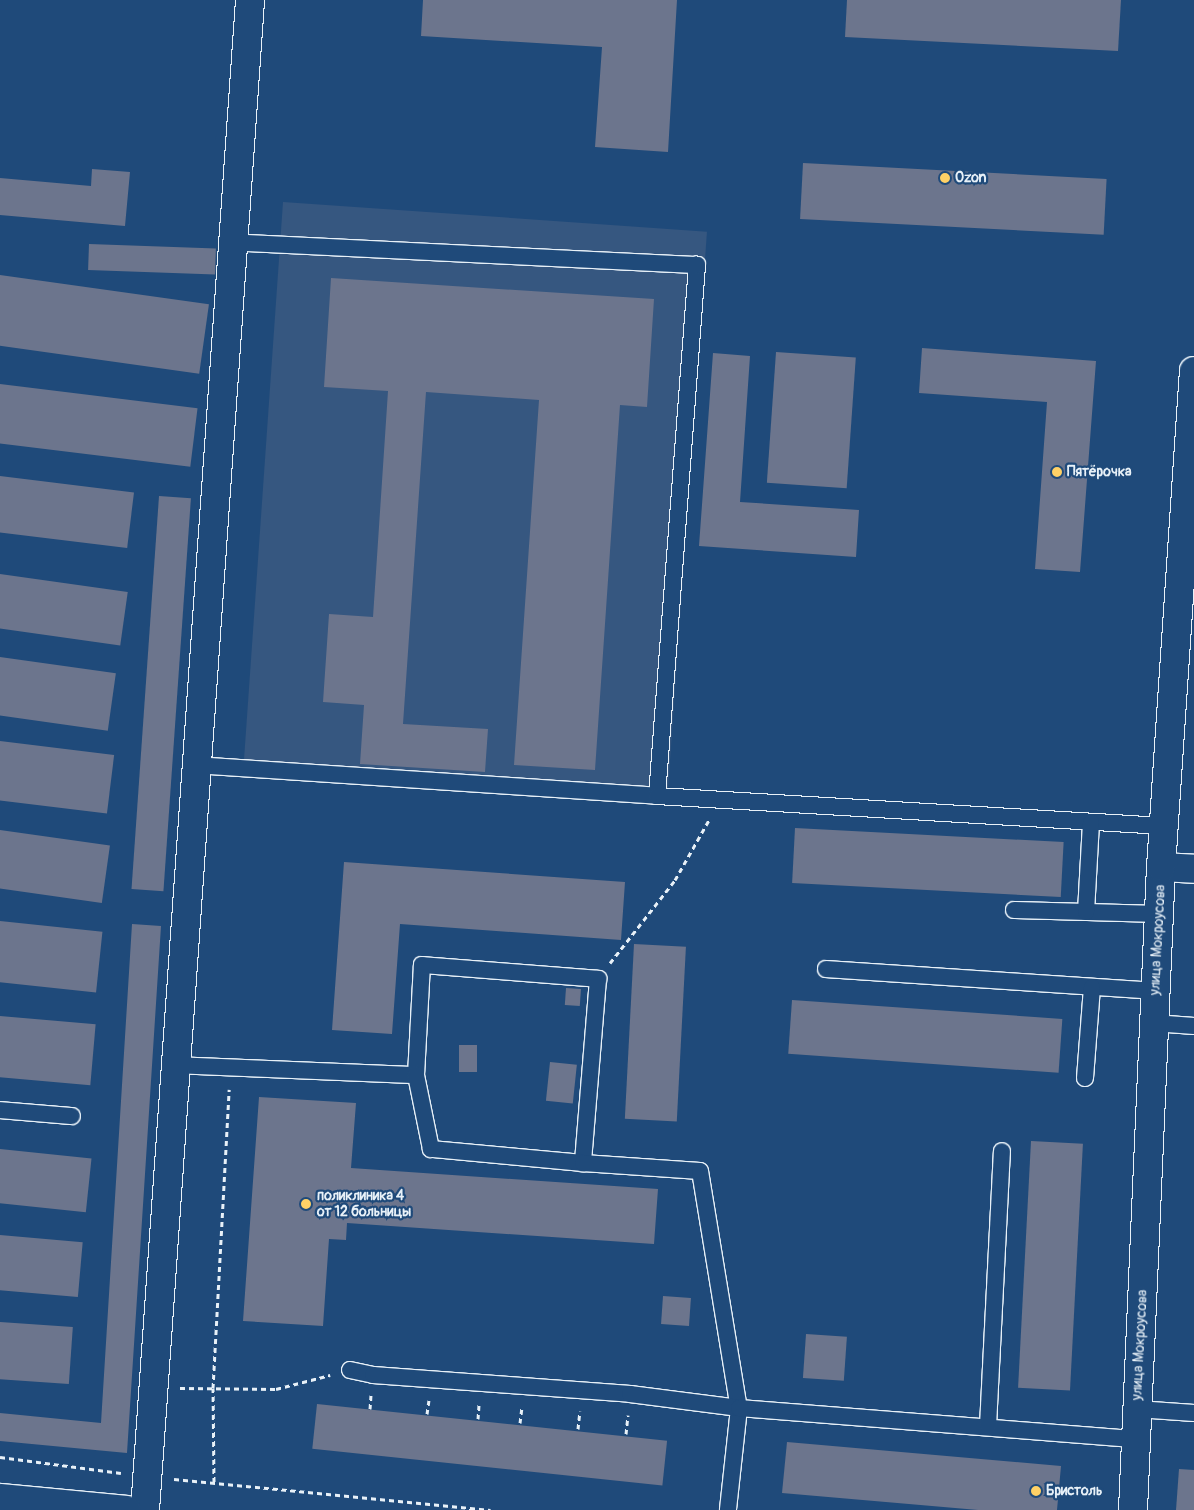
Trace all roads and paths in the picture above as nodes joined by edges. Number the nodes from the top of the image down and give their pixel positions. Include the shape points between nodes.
1 (250, 0) edge
2 (230, 242) junction
3 (1194, 371) edge
4 (195, 765) junction
5 (657, 796) junction
6 (720, 800) junction
7 (1091, 822) junction
8 (1164, 826) junction
9 (1162, 867) junction
10 (1194, 869) edge
11 (1014, 910) dead end
12 (1086, 912) junction
13 (1160, 914) junction
14 (826, 969) dead end
15 (598, 979) junction
16 (1092, 987) junction
17 (1156, 991) junction
18 (1154, 1023) junction
19 (1194, 1026) edge
20 (175, 1065) junction
21 (230, 1067) junction
22 (416, 1075) junction
23 (1085, 1078) dead end
24 (0, 1110) edge
25 (72, 1116) dead end
26 (1002, 1151) dead end
27 (583, 1163) junction
28 (350, 1370) joint
29 (153, 1387) junction
30 (213, 1388) junction
31 (740, 1408) junction
32 (1137, 1410) junction
33 (1194, 1413) edge
34 (988, 1426) junction
35 (1136, 1439) junction
36 (0, 1457) edge
37 (147, 1476) junction
38 (214, 1482) junction
39 (0, 1498) edge
40 (126, 1510) edge
41 (145, 1510) edge
42 (490, 1510) edge
43 (728, 1510) edge
44 (1133, 1510) edge

1 - 2 street
2 - 4 street
2 - 5 lane via 697,265
3 - 8 street, улица Мокроусова
4 - 5 lane
4 - 20 street
5 - 6 lane
6 - 7 lane
6 - 15 path via 675,880
7 - 8 lane
7 - 12 lane
8 - 9 street, улица Мокроусова
9 - 10 street
9 - 13 street, улица Мокроусова
11 - 12 lane
12 - 13 lane
13 - 17 street, улица Мокроусова
14 - 16 lane
15 - 22 lane via 422,965
15 - 27 lane
16 - 17 lane
16 - 23 lane
17 - 18 street, улица Мокроусова
18 - 19 lane
18 - 32 street, улица Мокроусова
20 - 21 lane
20 - 29 street
21 - 22 lane
21 - 30 path
22 - 27 lane via 431,1150
24 - 25 lane
26 - 34 lane
27 - 31 lane via 700,1171
28 - 30 path via 276,1389
28 - 31 lane via 373,1375 630,1394
29 - 30 path
29 - 37 street
30 - 38 path
31 - 34 lane
31 - 43 lane
32 - 33 lane
32 - 35 street, улица Мокроусова
34 - 35 lane
35 - 44 street, улица Мокроусова
36 - 37 path
37 - 38 path
37 - 41 street
38 - 42 path
39 - 40 street

